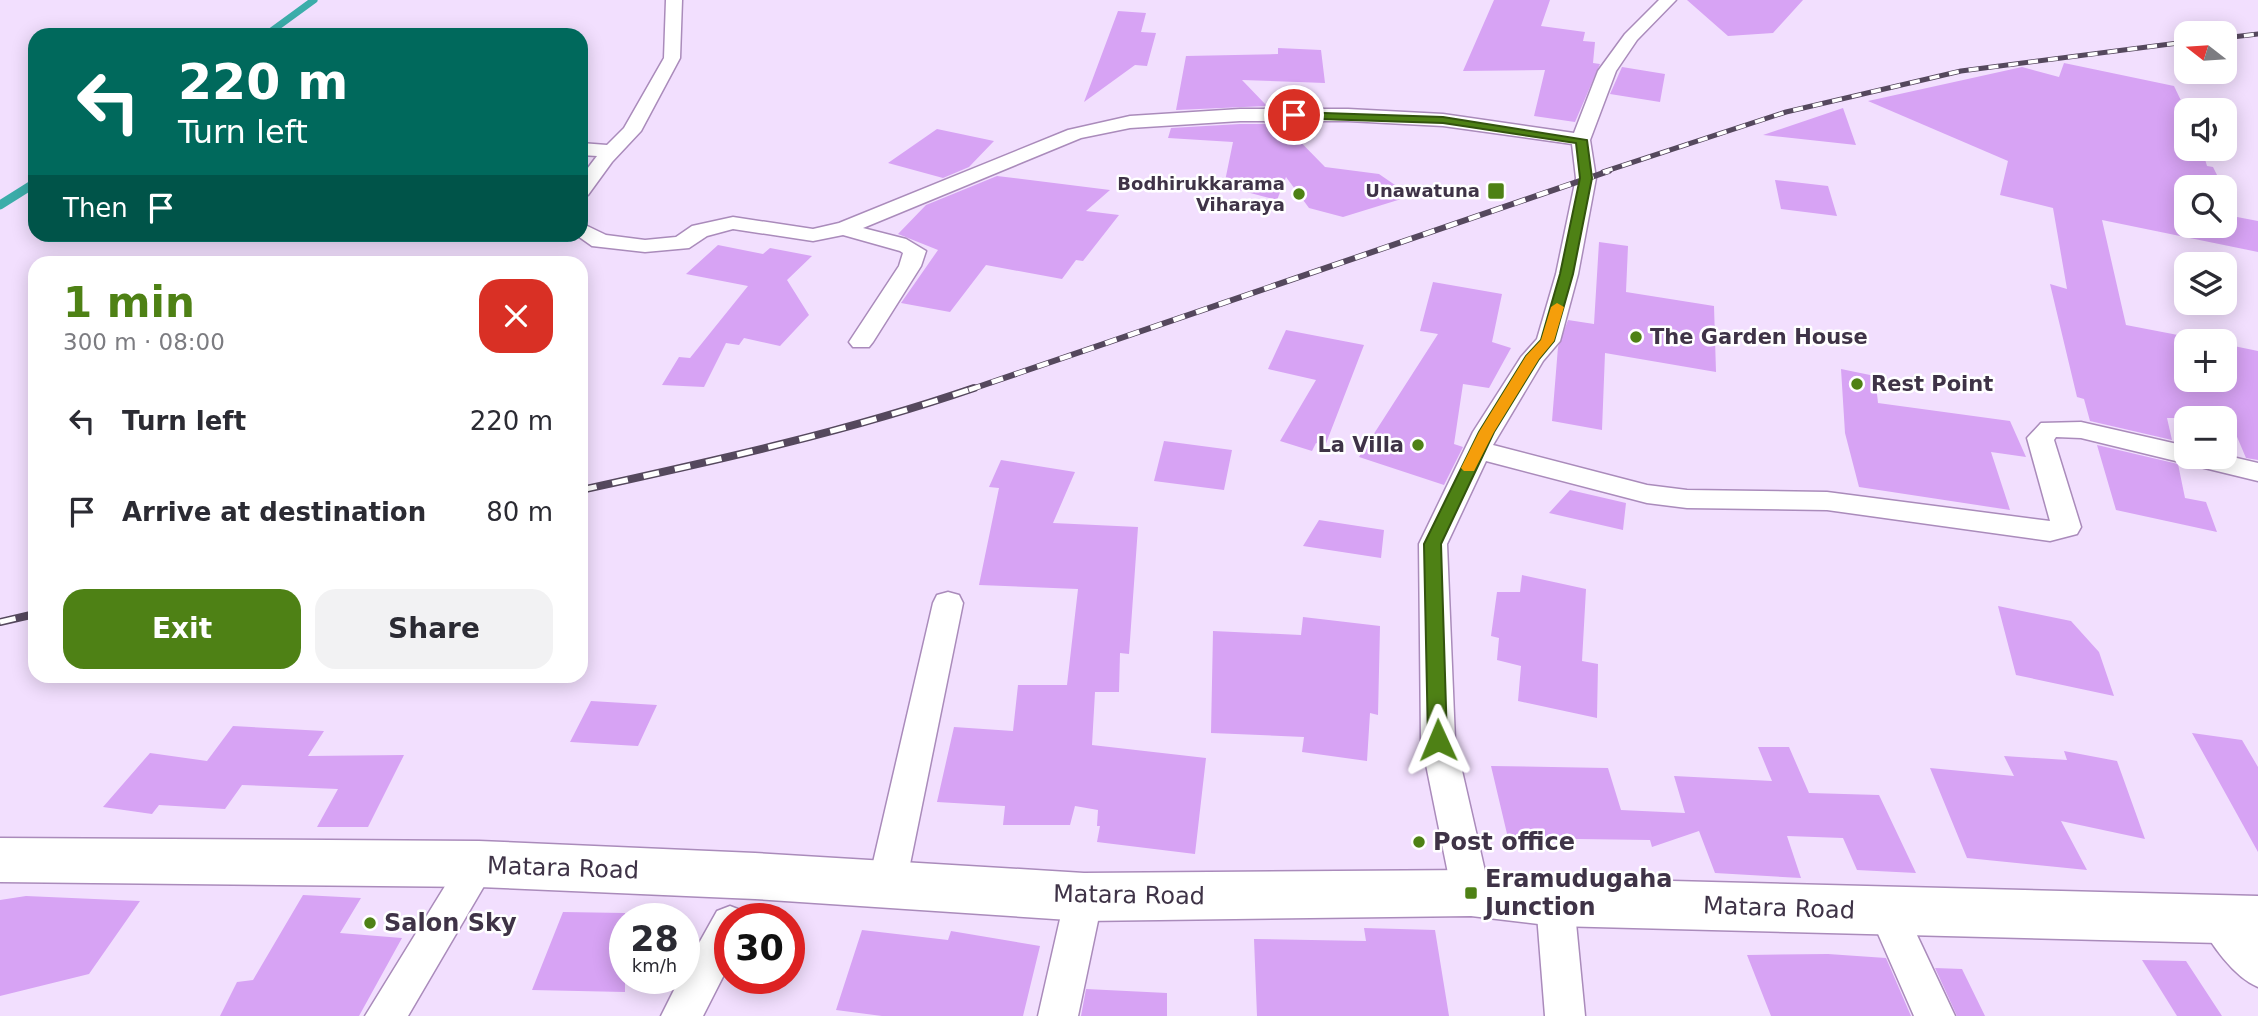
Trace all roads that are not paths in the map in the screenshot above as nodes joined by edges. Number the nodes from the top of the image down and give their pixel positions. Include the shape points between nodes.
1 (674, 0) edge
2 (1668, 0) edge
3 (1581, 140) junction
4 (588, 149) edge
5 (611, 150) junction
6 (588, 181) edge
7 (845, 228) junction
8 (588, 233) edge
9 (861, 342) dead end
10 (1477, 450) junction
11 (2174, 452) edge
12 (2237, 467) edge
13 (2258, 472) edge
14 (948, 603) dead end
15 (0, 860) edge
16 (479, 864) junction
17 (887, 884) junction
18 (1471, 893) junction
19 (744, 897) edge
20 (1084, 897) junction
21 (1555, 902) junction
22 (1887, 911) junction
23 (2238, 920) edge
24 (714, 954) edge
25 (2258, 968) edge
26 (385, 1016) edge
27 (681, 1016) edge
28 (1058, 1016) edge
29 (1565, 1016) edge
30 (1935, 1016) edge

1 - 5 street via 672,58 632,131
2 - 3 street via 1631,37 1607,71
3 - 7 street via 1443,120 1348,115 1130,122 1075,134
3 - 10 street via 1586,178 1548,341 1533,356
4 - 5 street
5 - 6 street
7 - 8 street via 813,235 725,224 681,243 645,246 600,241
7 - 9 street via 861,237 915,251
10 - 11 street via 1647,494 1827,501 2050,531 2067,527 2040,438 2050,429 2081,430
10 - 18 street via 1433,544 1438,740
12 - 13 street
14 - 17 street
15 - 16 highway, Matara Road
16 - 19 highway, Matara Road
16 - 26 street
17 - 19 highway, Matara Road
17 - 20 highway, Matara Road
18 - 20 highway, Matara Road
18 - 21 highway, Matara Road
20 - 28 street
21 - 22 highway, Matara Road
21 - 29 street
22 - 23 highway, Matara Road
22 - 30 street
23 - 25 street
24 - 27 street

